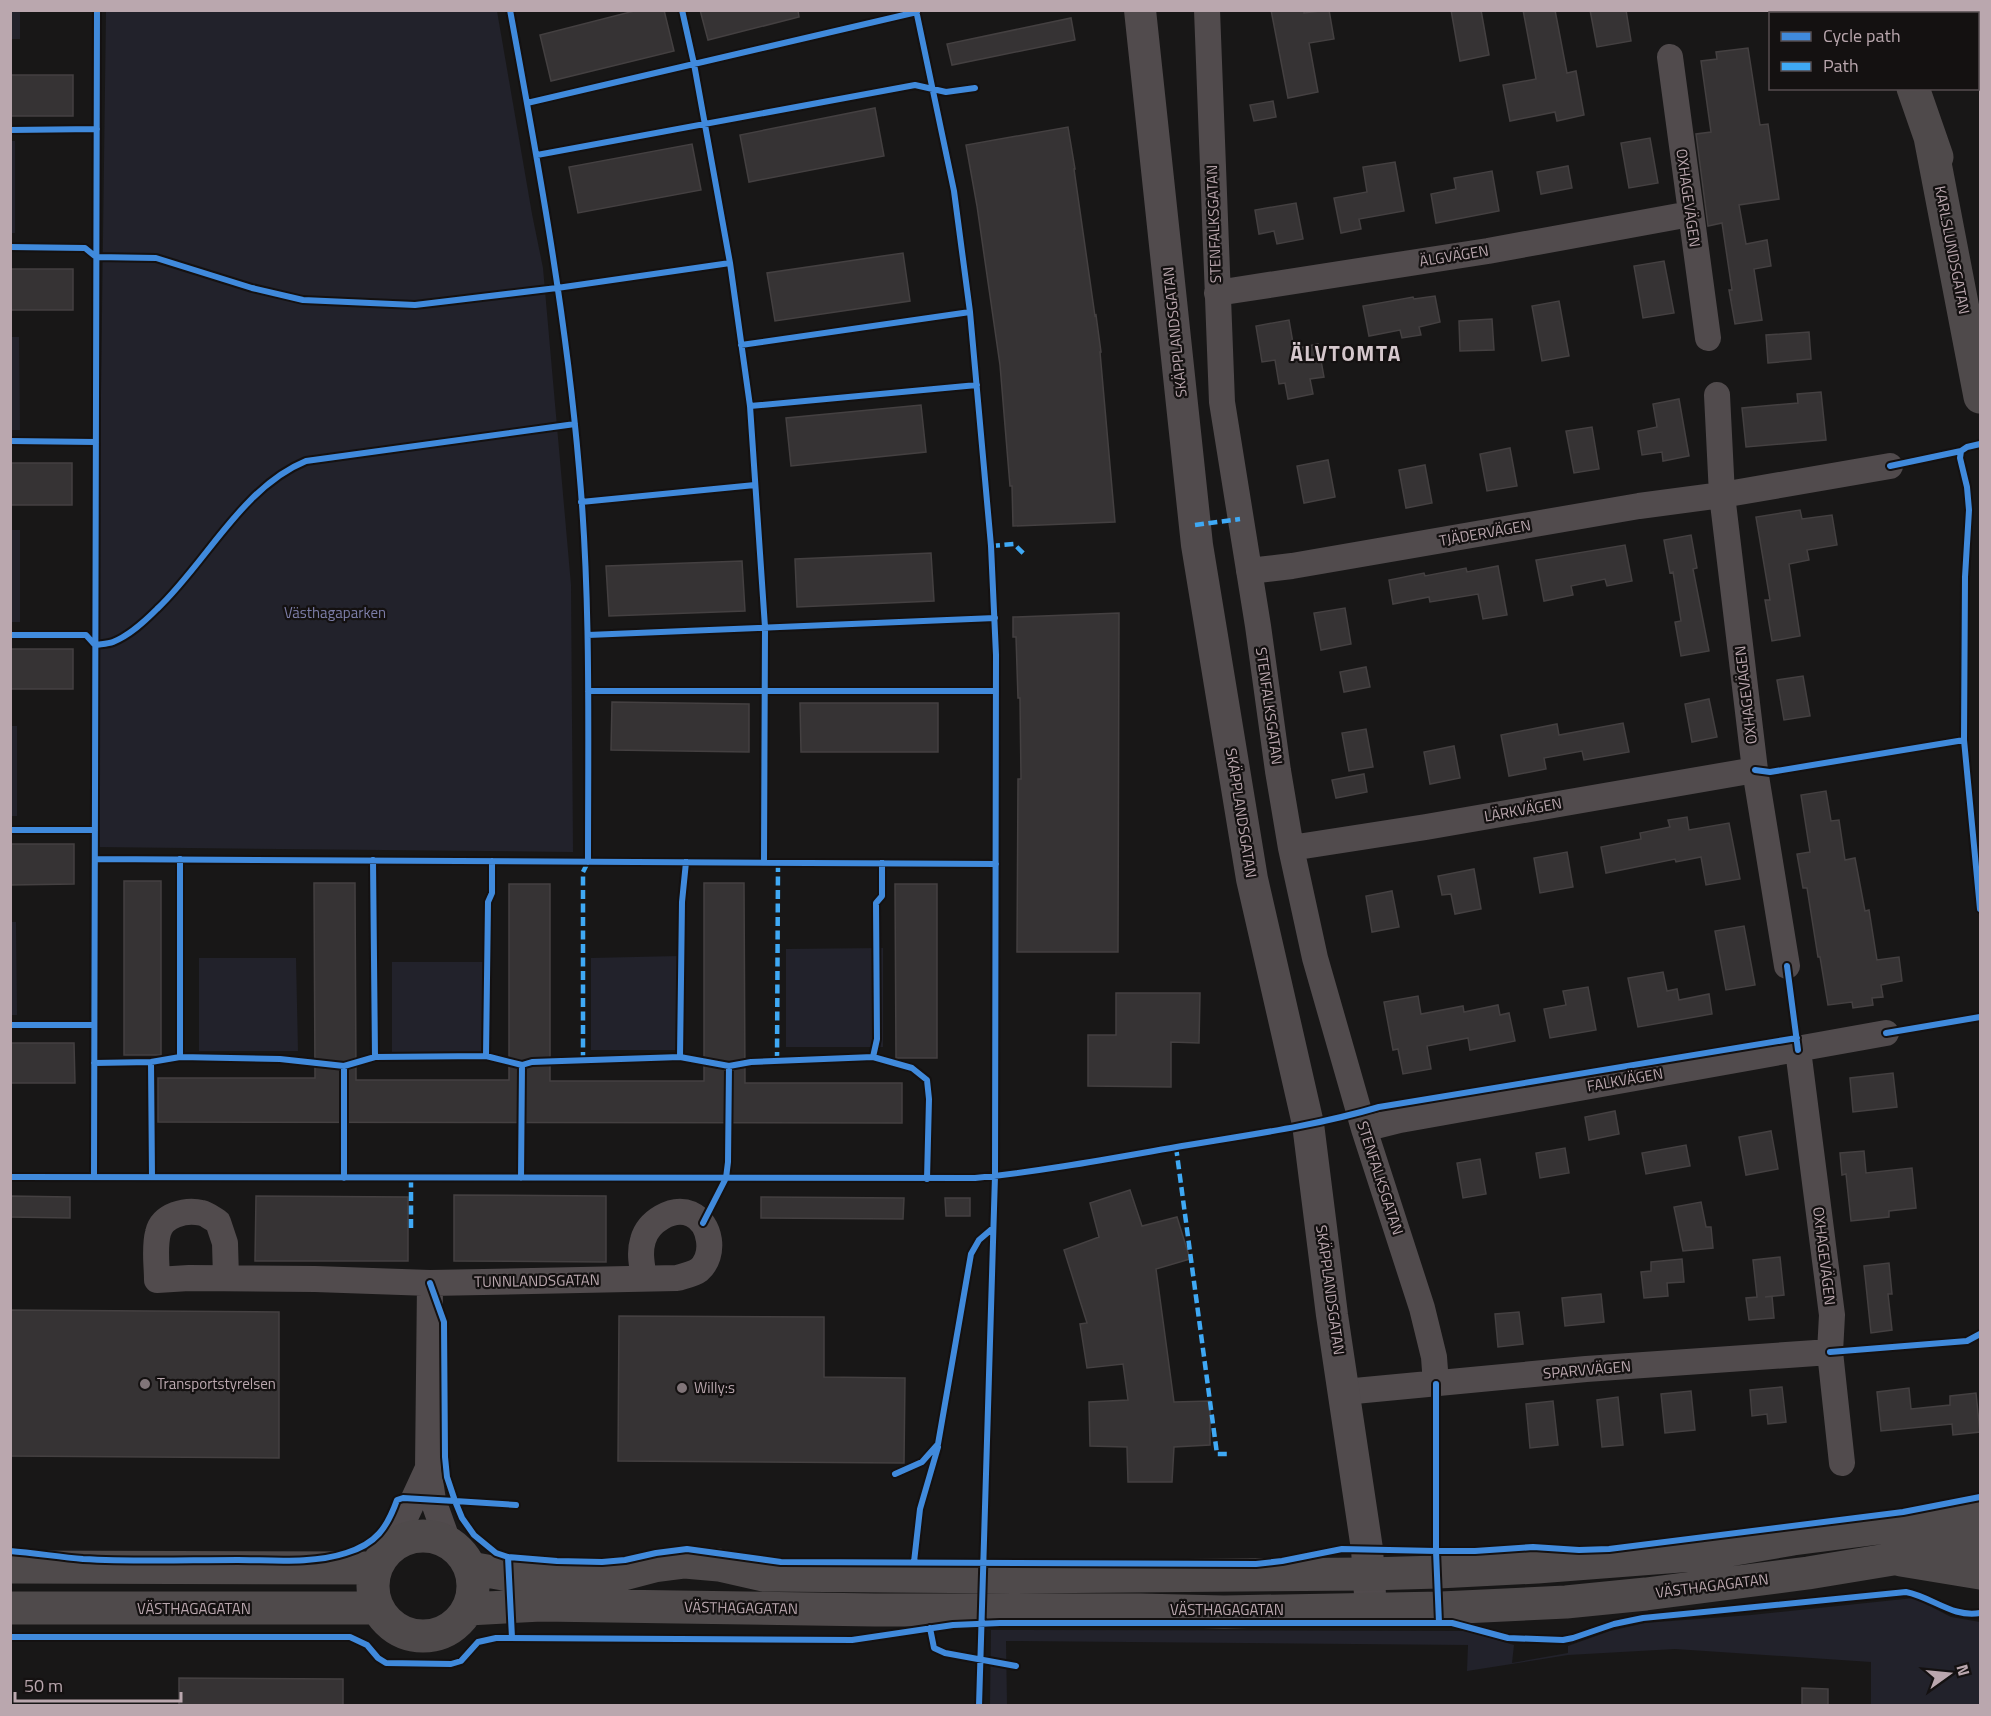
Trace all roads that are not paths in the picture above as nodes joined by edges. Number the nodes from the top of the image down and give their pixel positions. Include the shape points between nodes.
1 (1140, 10) edge
2 (1207, 10) edge
3 (1670, 57) dead end
4 (1914, 90) edge
5 (1930, 137) junction
6 (1690, 214) junction
7 (1980, 278) edge
8 (1217, 293) junction
9 (1708, 338) dead end
10 (1717, 395) dead end
11 (1980, 397) edge
12 (1890, 466) dead end
13 (1722, 495) junction
14 (1249, 571) junction
15 (1755, 770) junction
16 (1291, 848) junction
17 (1787, 966) dead end
18 (1886, 1032) dead end
19 (1798, 1050) junction
20 (1364, 1129) junction
21 (226, 1278) dead end
22 (644, 1278) dead end
23 (429, 1283) junction
24 (1830, 1353) junction
25 (1436, 1383) junction
26 (1344, 1392) junction
27 (1842, 1463) dead end
28 (428, 1468) junction
29 (1980, 1515) edge
30 (1980, 1541) edge
31 (448, 1542) junction
32 (384, 1557) junction
33 (1893, 1559) junction
34 (10, 1567) edge
35 (470, 1568) junction
36 (1370, 1574) junction
37 (1980, 1574) edge
38 (10, 1608) edge
39 (377, 1608) junction
40 (468, 1609) junction
41 (1371, 1610) junction

1 - 26 street, SKÄPPLANDSGATAN via 1197,545 1252,879 1308,1124
2 - 8 street, STENFALKSGATAN
3 - 6 street, OXHAGEVÄGEN
4 - 5 main road, KARLSLUNDSGATAN
5 - 7 main road, KARLSLUNDSGATAN
5 - 11 main road, KARLSLUNDSGATAN
6 - 8 street, ÄLGVÄGEN via 1488,251
6 - 9 street, OXHAGEVÄGEN
8 - 14 street, STENFALKSGATAN via 1222,402
10 - 13 street, OXHAGEVÄGEN
12 - 13 street
13 - 14 street, TJÄDERVÄGEN
13 - 15 street, OXHAGEVÄGEN
14 - 16 street, STENFALKSGATAN
15 - 16 street, LÄRKVÄGEN
15 - 17 street, OXHAGEVÄGEN
16 - 20 street, STENFALKSGATAN via 1318,969
18 - 19 street, FALKVÄGEN
19 - 20 street, FALKVÄGEN
19 - 24 street, OXHAGEVÄGEN via 1832,1315
20 - 25 street, STENFALKSGATAN via 1422,1308
21 - 23 street, TUNNLANDSGATAN
22 - 23 street, TUNNLANDSGATAN
23 - 28 street
24 - 25 street, SPARVVÄGEN
24 - 27 street, OXHAGEVÄGEN
25 - 26 street, SPARVVÄGEN
26 - 36 street, SKÄPPLANDSGATAN
28 - 31 street via 433,1500
28 - 32 street
29 - 36 main road via 1706,1554
30 - 33 main road, VÄSTHAGAGATAN via 1933,1545
31 - 32 main road via 428,1535 404,1540
31 - 35 main road via 456,1546
32 - 34 main road
32 - 39 main road via 372,1587
33 - 37 main road
33 - 41 main road, VÄSTHAGAGATAN via 1808,1574 1566,1602
35 - 36 main road via 509,1575 612,1577 685,1562 763,1575
35 - 40 main road via 473,1582
36 - 41 street, SKÄPPLANDSGATAN
38 - 39 main road, VÄSTHAGAGATAN
39 - 40 main road via 402,1634 423,1637 450,1629
40 - 41 main road, VÄSTHAGAGATAN via 541,1605

